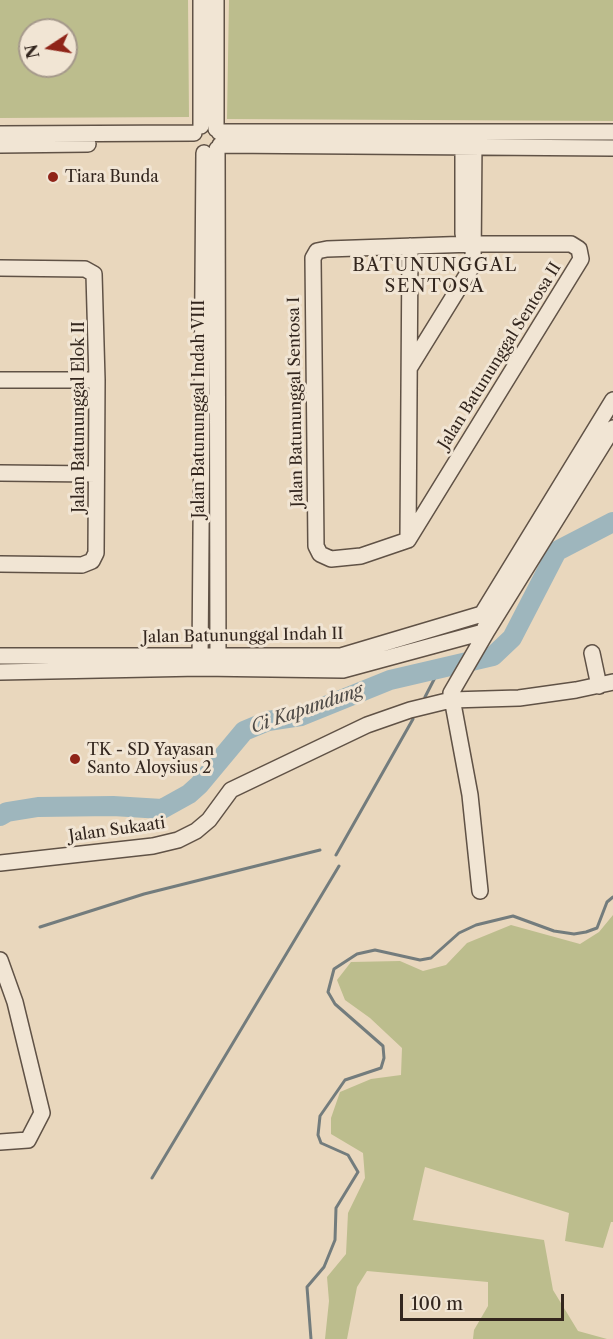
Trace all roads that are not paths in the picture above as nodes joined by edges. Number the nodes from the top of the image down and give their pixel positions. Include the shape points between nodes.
1 (201, 0) edge
2 (216, 0) edge
3 (613, 132) edge
4 (0, 134) edge
5 (208, 139) junction
6 (469, 140) junction
7 (0, 145) edge
8 (613, 148) edge
9 (468, 244) junction
10 (410, 246) junction
11 (0, 268) edge
12 (410, 367) junction
13 (0, 380) edge
14 (97, 380) junction
15 (613, 400) edge
16 (613, 428) edge
17 (0, 473) edge
18 (96, 474) junction
19 (408, 540) junction
20 (0, 564) edge
21 (482, 614) junction
22 (486, 631) junction
23 (592, 653) dead end
24 (0, 656) edge
25 (200, 662) junction
26 (218, 662) junction
27 (0, 672) edge
28 (606, 684) edge
29 (451, 696) junction
30 (0, 863) edge
31 (480, 891) dead end
32 (0, 960) edge
33 (0, 1142) edge

1 - 5 street, Jalan Batununggal Indah VIII
2 - 5 street, Jalan Batununggal Indah VIII
3 - 6 street
4 - 5 street
5 - 6 street
5 - 7 street
5 - 25 street, Jalan Batununggal Indah VIII
5 - 26 street, Jalan Batununggal Indah VIII
6 - 8 street
6 - 9 street
9 - 10 street
9 - 12 street via 473,265
9 - 19 street, Jalan Batununggal Sentosa II via 571,244 579,249 581,259
10 - 12 street
10 - 19 street, Jalan Batununggal Sentosa I via 327,249 317,251 313,258 316,546 320,554 331,559 361,556
11 - 14 street, Jalan Batununggal Elok II via 84,268 94,274
12 - 19 street
13 - 14 street
14 - 18 street, Jalan Batununggal Elok II
15 - 21 street
16 - 22 street
17 - 18 street
18 - 20 street, Jalan Batununggal Elok II via 96,553 92,561 82,565
21 - 22 street
21 - 26 street, Jalan Batununggal Indah II via 341,656
22 - 26 street, Jalan Batununggal Indah II via 343,670
22 - 29 street
23 - 28 street
24 - 25 street, Jalan Batununggal Indah II
25 - 26 street, Jalan Batununggal Indah II
25 - 27 street, Jalan Batununggal Indah II
28 - 29 street, Jalan Sukaati via 519,698
29 - 30 street, Jalan Sukaati via 367,725 240,785 227,795 209,820 178,840
29 - 31 street via 470,795
32 - 33 street via 15,1002 42,1113 28,1140

